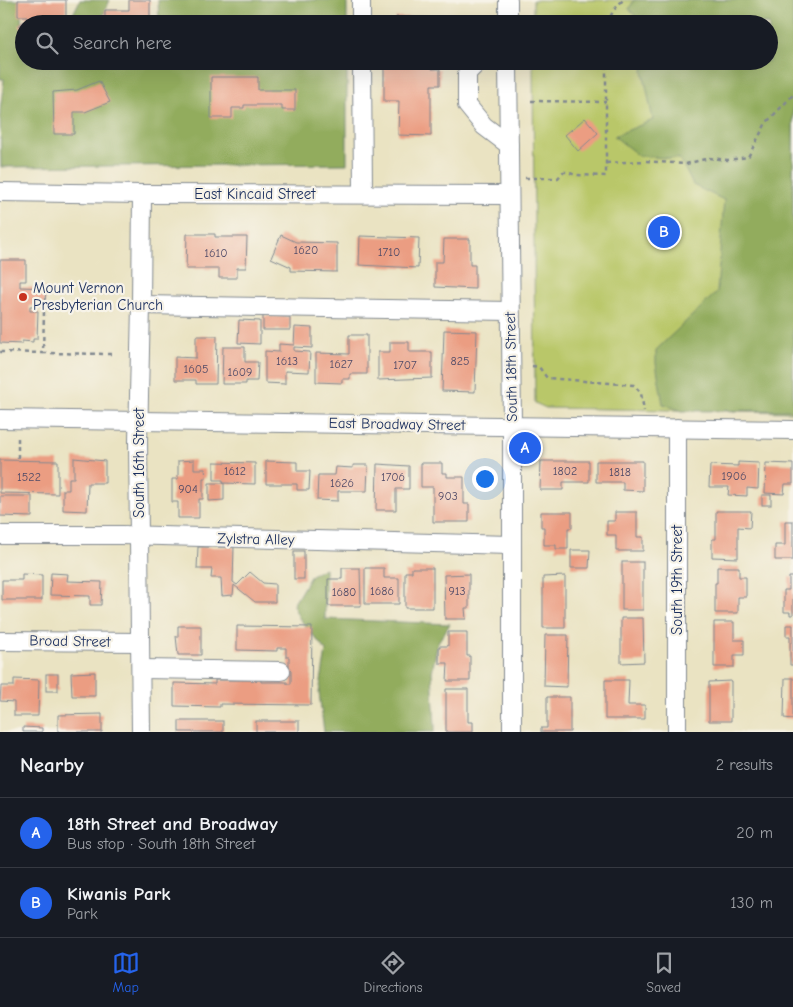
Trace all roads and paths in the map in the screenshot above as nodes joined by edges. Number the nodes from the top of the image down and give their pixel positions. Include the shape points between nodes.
1 (361, 0) edge
2 (508, 0) edge
3 (623, 0) edge
4 (361, 15) edge
5 (508, 15) edge
6 (611, 15) edge
7 (362, 70) edge
8 (470, 70) edge
9 (508, 70) edge
10 (606, 70) edge
11 (793, 95) edge
12 (531, 100) dead end
13 (606, 102) junction
14 (509, 145) junction
15 (606, 163) junction
16 (523, 178) dead end
17 (0, 192) edge
18 (142, 194) junction
19 (363, 194) junction
20 (510, 194) junction
21 (142, 306) junction
22 (44, 311) dead end
23 (510, 311) junction
24 (0, 352) edge
25 (44, 353) junction
26 (111, 354) dead end
27 (532, 366) dead end
28 (644, 413) dead end
29 (0, 419) edge
30 (139, 422) junction
31 (512, 425) junction
32 (677, 428) junction
33 (793, 430) edge
34 (18, 438) dead end
35 (18, 461) dead end
36 (0, 535) edge
37 (139, 536) junction
38 (512, 545) junction
39 (0, 641) edge
40 (140, 642) junction
41 (141, 669) junction
42 (281, 671) dead end
43 (141, 732) edge
44 (512, 732) edge
45 (677, 732) edge

1 - 4 street
2 - 5 street
3 - 6 path
7 - 19 street
8 - 14 street via 467,73 468,105 484,126
9 - 14 street, South 18th Street
10 - 13 path
11 - 15 path via 766,123 748,157 709,158 686,164
12 - 13 path
13 - 15 path
14 - 20 street, South 18th Street
15 - 16 path via 606,176 563,172 558,178
17 - 18 street, East Kincaid Street
18 - 19 street, East Kincaid Street
18 - 21 street, South 16th Street
19 - 20 street, East Kincaid Street
20 - 23 street, South 18th Street
21 - 23 street
21 - 30 street, South 16th Street
22 - 25 path
23 - 31 street, South 18th Street
24 - 25 path
25 - 26 path
27 - 28 path via 539,367 547,378 634,385 641,393
29 - 30 street, East Broadway Street
30 - 31 street, East Broadway Street
30 - 37 street, South 16th Street
31 - 32 street, East Broadway Street
31 - 38 street, South 18th Street
32 - 33 street, East Broadway Street
32 - 45 street, South 19th Street
34 - 35 path
36 - 37 street, Zylstra Alley
37 - 38 street, Zylstra Alley
37 - 40 street, South 16th Street
38 - 44 street, South 18th Street
39 - 40 street, Broad Street
40 - 41 street, South 16th Street
41 - 42 street
41 - 43 street, South 16th Street

